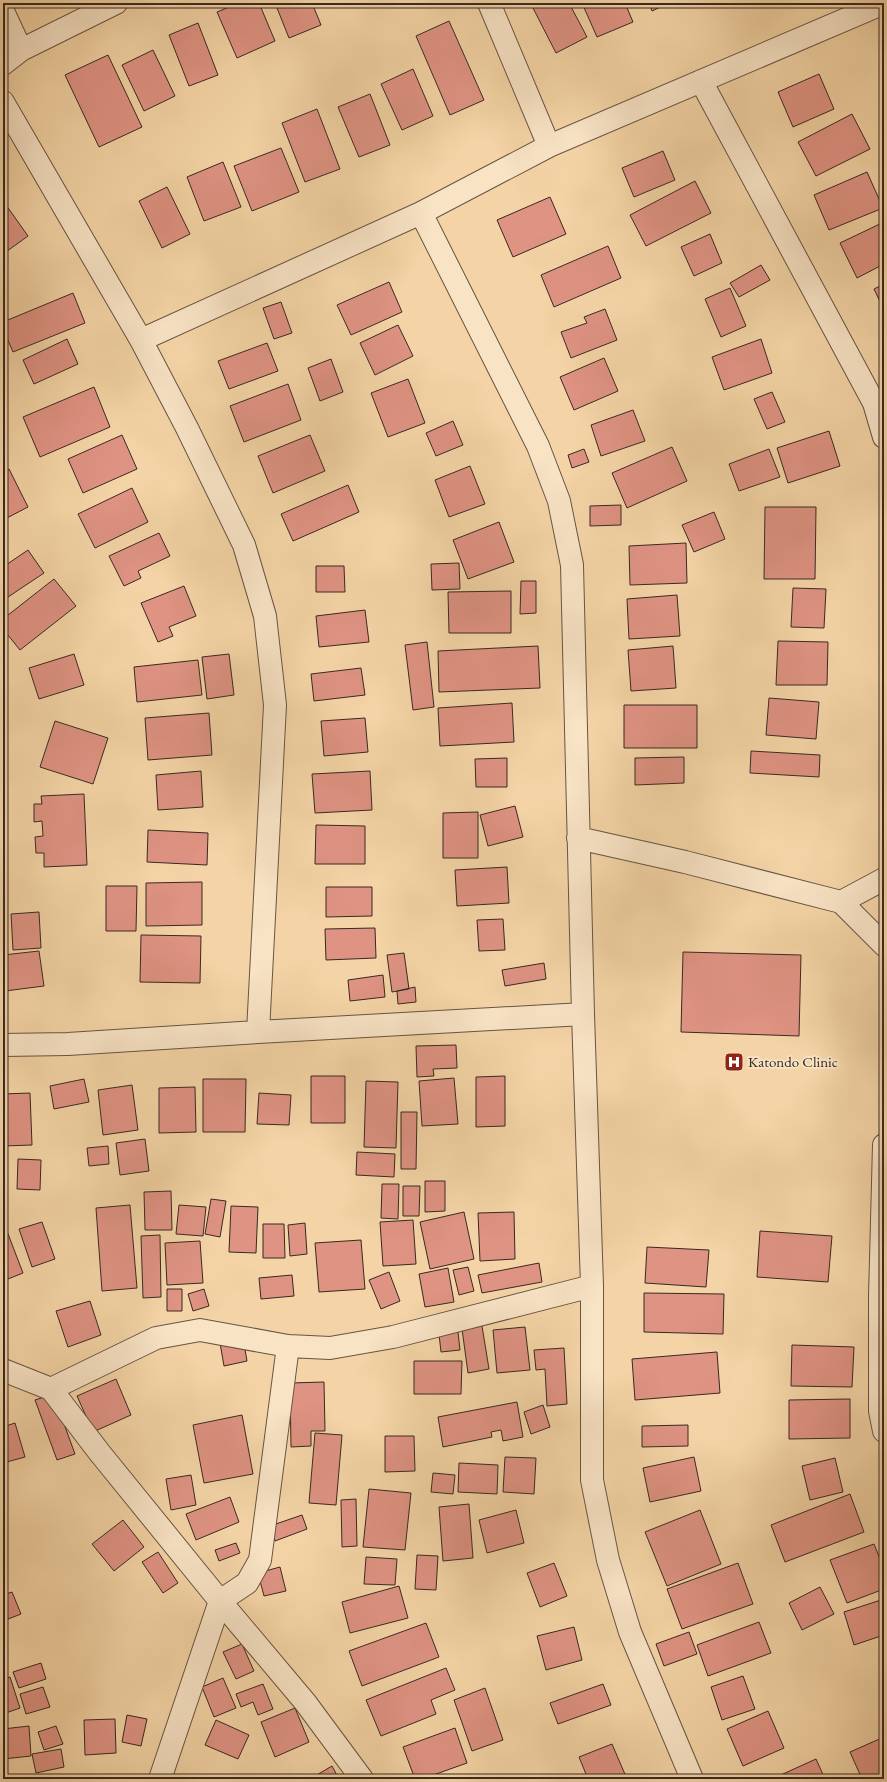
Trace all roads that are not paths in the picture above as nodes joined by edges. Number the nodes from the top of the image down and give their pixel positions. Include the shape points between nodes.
1 (116, 3) edge
2 (489, 3) edge
3 (884, 4) edge
4 (3, 11) edge
5 (21, 50) junction
6 (3, 64) edge
7 (701, 81) junction
8 (3, 102) edge
9 (549, 146) junction
10 (422, 212) junction
11 (141, 340) junction
12 (884, 437) edge
13 (578, 838) junction
14 (884, 879) edge
15 (841, 902) junction
16 (884, 945) edge
17 (584, 1014) junction
18 (258, 1032) junction
19 (3, 1045) edge
20 (884, 1144) edge
21 (592, 1286) junction
22 (288, 1346) junction
23 (3, 1370) edge
24 (51, 1389) junction
25 (884, 1431) edge
26 (220, 1601) junction
27 (160, 1779) edge
28 (362, 1779) edge
29 (692, 1779) edge

1 - 5 street
2 - 9 street
3 - 7 street
4 - 5 street
5 - 6 street
7 - 9 street
7 - 12 street via 874,403
8 - 11 street
9 - 10 street
10 - 11 street
10 - 13 street via 538,446 559,501 572,565
11 - 18 street via 244,545 265,616 276,705
13 - 15 street
13 - 17 street
14 - 15 street
15 - 16 street
17 - 18 street
17 - 21 street
18 - 19 street via 68,1044
20 - 25 street via 880,1412
21 - 22 street via 393,1338 330,1348
21 - 29 street via 592,1480 608,1560 630,1632
22 - 24 street via 200,1330 156,1338
22 - 26 street via 260,1560 247,1583
23 - 24 street
24 - 26 street
26 - 27 street
26 - 28 street via 305,1702

